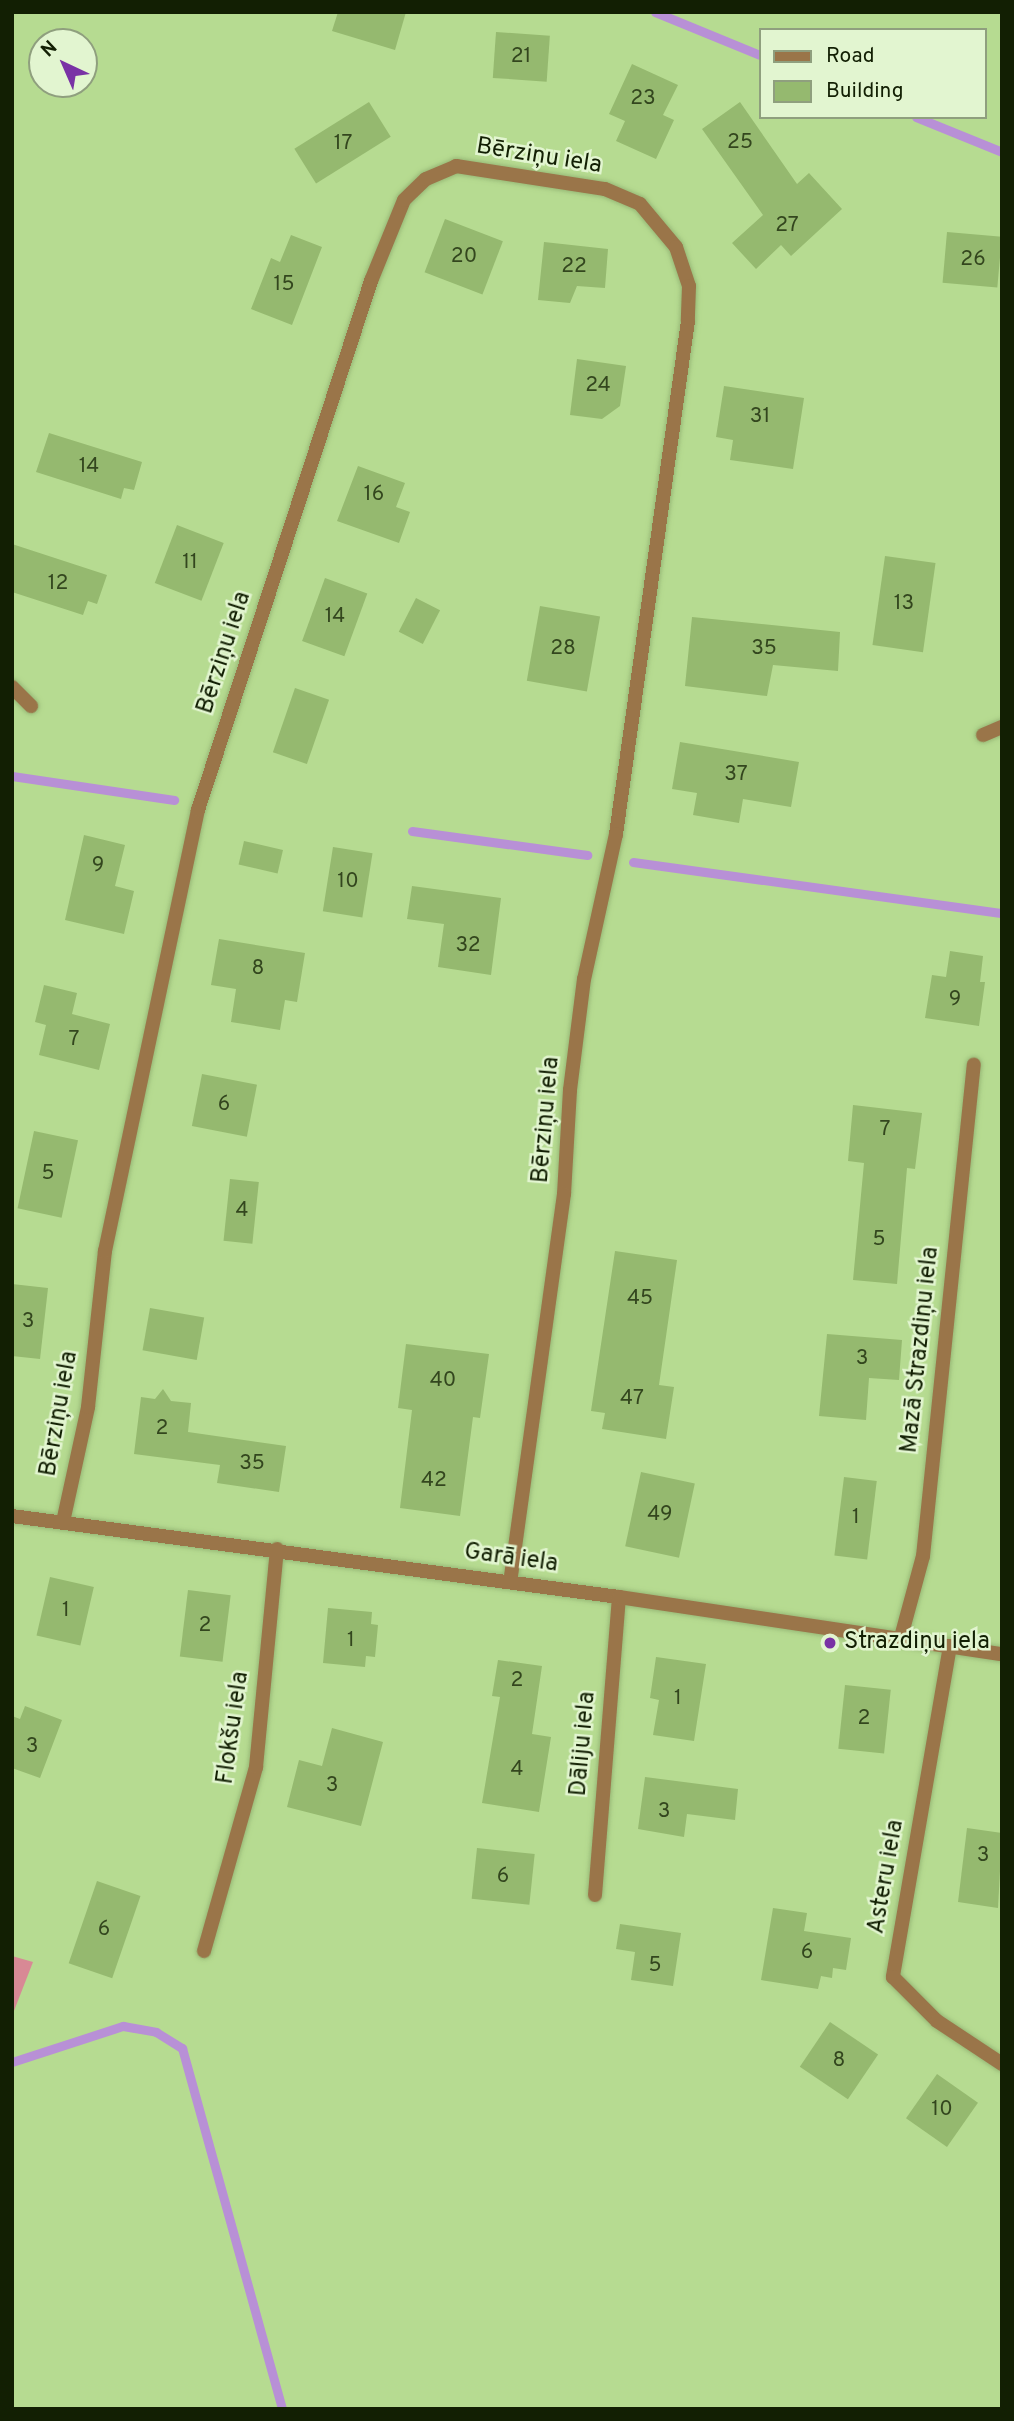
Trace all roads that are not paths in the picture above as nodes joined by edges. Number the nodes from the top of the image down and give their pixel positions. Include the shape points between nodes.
1 (12, 687) edge
2 (31, 706) dead end
3 (1002, 727) edge
4 (983, 735) dead end
5 (974, 1065) dead end
6 (12, 1517) edge
7 (63, 1522) junction
8 (277, 1549) junction
9 (510, 1581) junction
10 (619, 1597) junction
11 (901, 1637) junction
12 (950, 1646) junction
13 (1002, 1654) edge
14 (595, 1895) dead end
15 (204, 1951) dead end
16 (1002, 2064) edge

1 - 2 street
3 - 4 street
5 - 11 street, Mazā Strazdiņu iela via 923,1556
6 - 7 street, Garā iela
7 - 8 street, Garā iela
7 - 9 street, Bērziņu iela via 88,1407 105,1251 198,810 334,386 404,200 426,179 456,166 606,190 640,204 676,247 689,286 688,321 618,820 584,979 570,1090 564,1194
8 - 9 street, Garā iela
8 - 15 street, Flokšu iela via 256,1767
9 - 10 street, Garā iela
10 - 11 street, Garā iela
10 - 14 street, Dāliju iela
11 - 12 street, Garā iela
12 - 13 street, Garā iela
12 - 16 street, Asteru iela via 893,1977 937,2021

